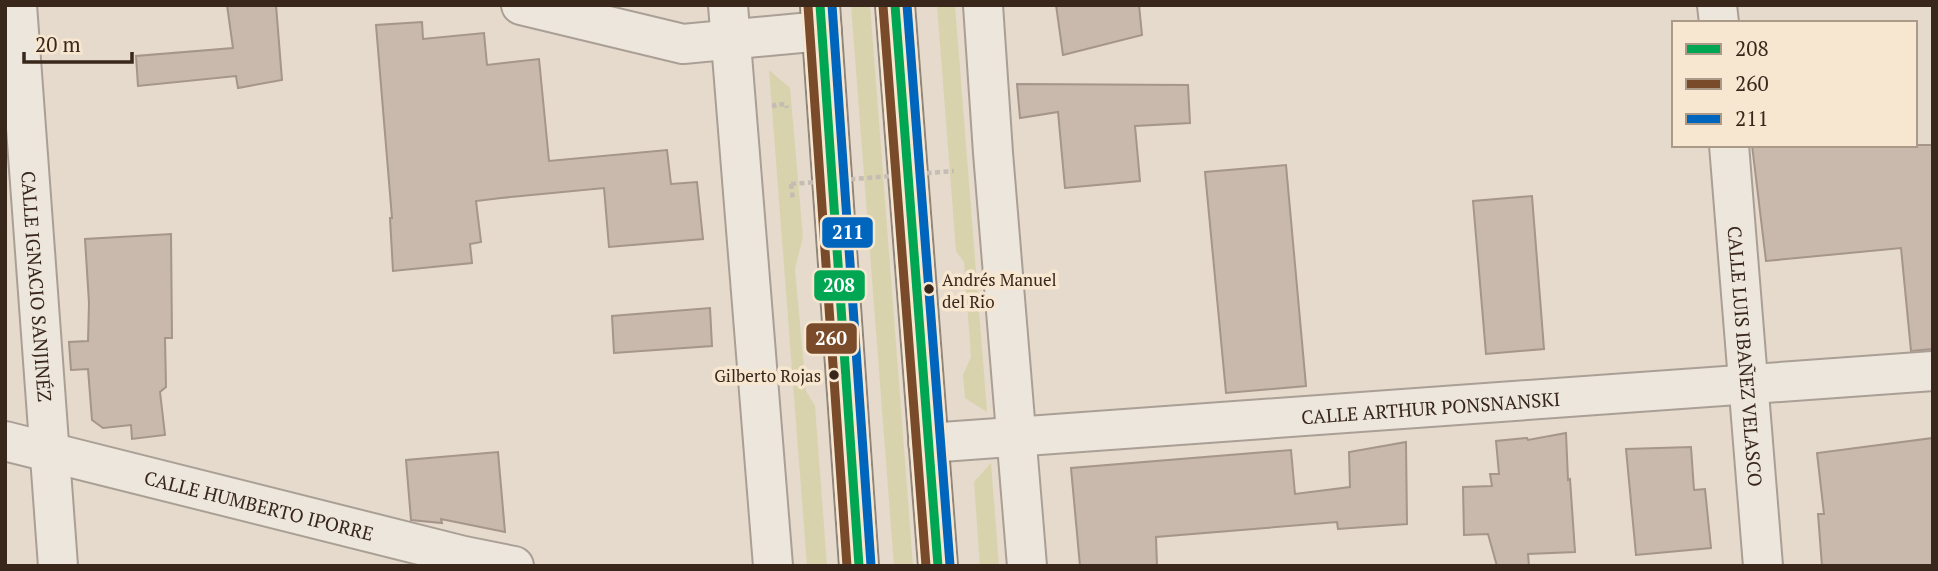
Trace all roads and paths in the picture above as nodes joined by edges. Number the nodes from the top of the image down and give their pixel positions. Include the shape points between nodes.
1 (17, 5) edge
2 (521, 5) edge
3 (895, 5) edge
4 (984, 5) edge
5 (821, 18) edge
6 (729, 22) edge
7 (787, 116) dead end
8 (775, 118) dead end
9 (1729, 147) edge
10 (954, 171) dead end
11 (18, 198) edge
12 (793, 209) dead end
13 (1933, 371) edge
14 (1749, 385) junction
15 (1017, 437) junction
16 (5, 441) edge
17 (928, 443) junction
18 (48, 451) junction
19 (465, 561) edge
20 (58, 566) edge
21 (514, 566) edge
22 (773, 566) edge
23 (859, 566) edge
24 (937, 566) edge
25 (1027, 566) edge
26 (1763, 566) edge

1 - 11 street, CALLE IGNACIO SANJINÉZ
2 - 6 street via 683,44
3 - 17 highway
4 - 15 street
5 - 6 street
5 - 23 highway
6 - 22 street
7 - 8 path via 786,104 774,105
9 - 14 street, CALLE LUIS IBAÑEZ VELASCO
10 - 12 path, bridge via 791,184
11 - 18 street, CALLE IGNACIO SANJINÉZ
13 - 14 street, CALLE ARTHUR PONSNANSKI
14 - 15 street, CALLE ARTHUR PONSNANSKI
14 - 26 street, CALLE LUIS IBAÑEZ VELASCO
15 - 17 street, CALLE ARTHUR PONSNANSKI
15 - 25 street
16 - 18 street, CALLE HUMBERTO IPORRE
17 - 24 highway
18 - 19 street, CALLE HUMBERTO IPORRE
18 - 20 street, CALLE IGNACIO SANJINÉZ
19 - 21 street, CALLE HUMBERTO IPORRE

